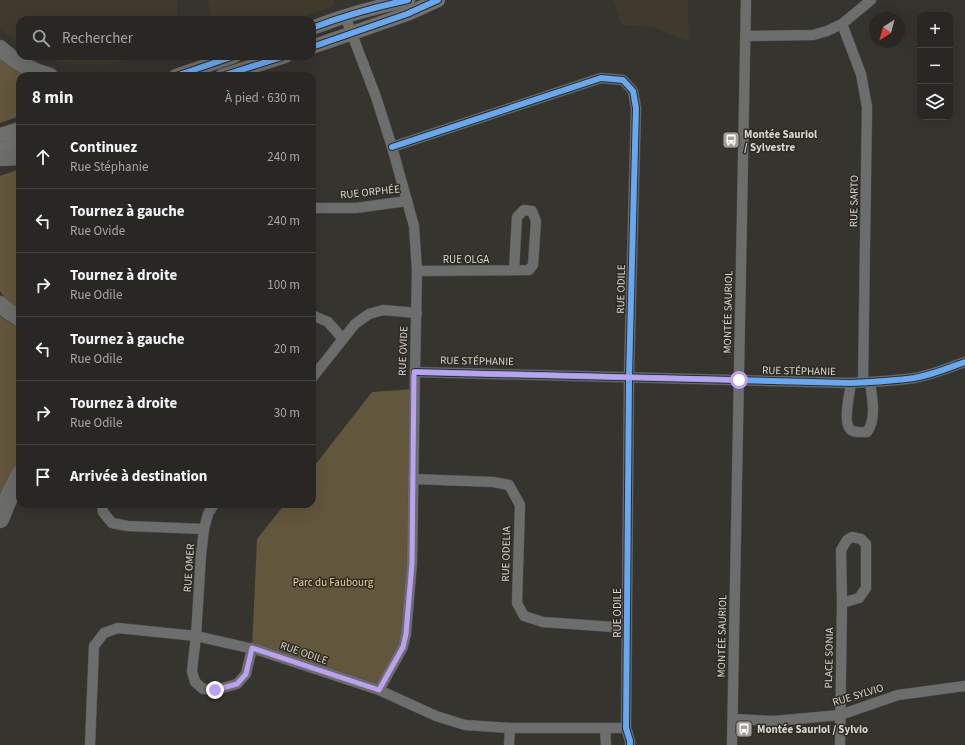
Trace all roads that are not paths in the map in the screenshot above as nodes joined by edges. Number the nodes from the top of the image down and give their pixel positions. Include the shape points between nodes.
1 (408, 0) edge
2 (438, 0) edge
3 (746, 0) edge
4 (871, 0) edge
5 (345, 16) junction
6 (842, 24) junction
7 (316, 27) edge
8 (352, 33) junction
9 (746, 36) junction
10 (316, 46) edge
11 (0, 48) edge
12 (16, 60) edge
13 (16, 60) edge
14 (222, 60) edge
15 (272, 60) edge
16 (38, 72) edge
17 (188, 72) edge
18 (235, 72) edge
19 (16, 130) edge
20 (0, 135) edge
21 (16, 144) edge
22 (392, 147) junction
23 (0, 150) edge
24 (16, 157) edge
25 (0, 158) edge
26 (407, 201) junction
27 (316, 208) edge
28 (514, 270) junction
29 (417, 271) junction
30 (0, 304) edge
31 (417, 313) junction
32 (16, 316) edge
33 (316, 317) edge
34 (343, 339) junction
35 (965, 362) edge
36 (414, 372) junction
37 (316, 373) edge
38 (629, 377) junction
39 (739, 380) junction
40 (867, 382) junction
41 (851, 383) junction
42 (413, 479) junction
43 (16, 482) edge
44 (102, 508) edge
45 (212, 508) edge
46 (0, 518) edge
47 (204, 529) junction
48 (842, 603) junction
49 (627, 628) junction
50 (196, 636) junction
51 (252, 648) junction
52 (965, 686) edge
53 (379, 690) junction
54 (840, 715) junction
55 (732, 719) junction
56 (510, 728) junction
57 (605, 728) junction
58 (626, 728) junction
59 (90, 745) edge
60 (509, 745) edge
61 (606, 745) edge
62 (630, 745) edge
63 (732, 745) edge
64 (840, 745) edge

1 - 5 main road
2 - 8 main road
3 - 9 street, MONTÉE SAURIOL
4 - 6 street
5 - 7 main road
5 - 8 street, RUE OVIDE
6 - 9 street via 813,35
6 - 40 street, RUE SARTO via 861,74 867,107
8 - 10 main road
8 - 22 street, RUE OVIDE
9 - 39 street, MONTÉE SAURIOL
11 - 13 main road
12 - 16 main road
14 - 17 main road
15 - 18 main road
19 - 20 main road
21 - 23 main road
22 - 26 street, RUE OVIDE
22 - 38 street, RUE ODILE via 601,78 623,80 633,91 636,108
24 - 25 main road
26 - 27 street, RUE ORPHÉE via 356,208
26 - 29 street, RUE OVIDE via 414,226
28 - 28 street, RUE OLGA via 529,270 533,265 536,221 532,211 524,210 517,217
28 - 29 street, RUE OLGA
29 - 31 street, RUE OVIDE
30 - 32 main road
31 - 34 street via 383,310 369,314 355,324
31 - 36 street, RUE OVIDE
33 - 34 street via 328,322
34 - 37 street
35 - 40 street, RUE STÉPHANIE via 914,378
36 - 38 street, RUE STÉPHANIE
36 - 42 street, RUE OVIDE
38 - 39 street, RUE STÉPHANIE
38 - 49 street, RUE ODILE
39 - 41 street, RUE STÉPHANIE
39 - 55 street, MONTÉE SAURIOL
40 - 41 street, RUE STÉPHANIE
40 - 41 street, RUE STÉPHANIE via 873,414 867,432 861,433 851,430 848,426 847,411
42 - 49 street, RUE ODELIA via 509,485 520,505 517,603 524,616 543,622
42 - 53 street, RUE OVIDE via 412,563 406,634 403,647
43 - 46 highway
44 - 47 street via 112,523
45 - 47 street, RUE OMER
47 - 50 street, RUE OMER
48 - 48 street, PLACE SONIA via 859,598 866,588 866,544 861,539 852,537 841,550
48 - 54 street, PLACE SONIA
49 - 58 street, RUE ODILE
50 - 51 street, RUE ODILE
50 - 51 street via 192,671 196,682 203,689 215,690 237,684 246,674
50 - 59 street, RUE ODILE via 118,628 104,633 94,646
51 - 53 street, RUE ODILE
52 - 54 street, RUE SYLVIO via 898,695
53 - 56 street, RUE ODILE via 436,716 465,724
54 - 55 street, RUE SYLVIO via 774,721
54 - 64 street, PLACE SONIA
55 - 63 street, MONTÉE SAURIOL
56 - 57 street, RUE ODILE
56 - 60 street
57 - 58 street, RUE ODILE
57 - 61 street
58 - 62 street, RUE ODILE

